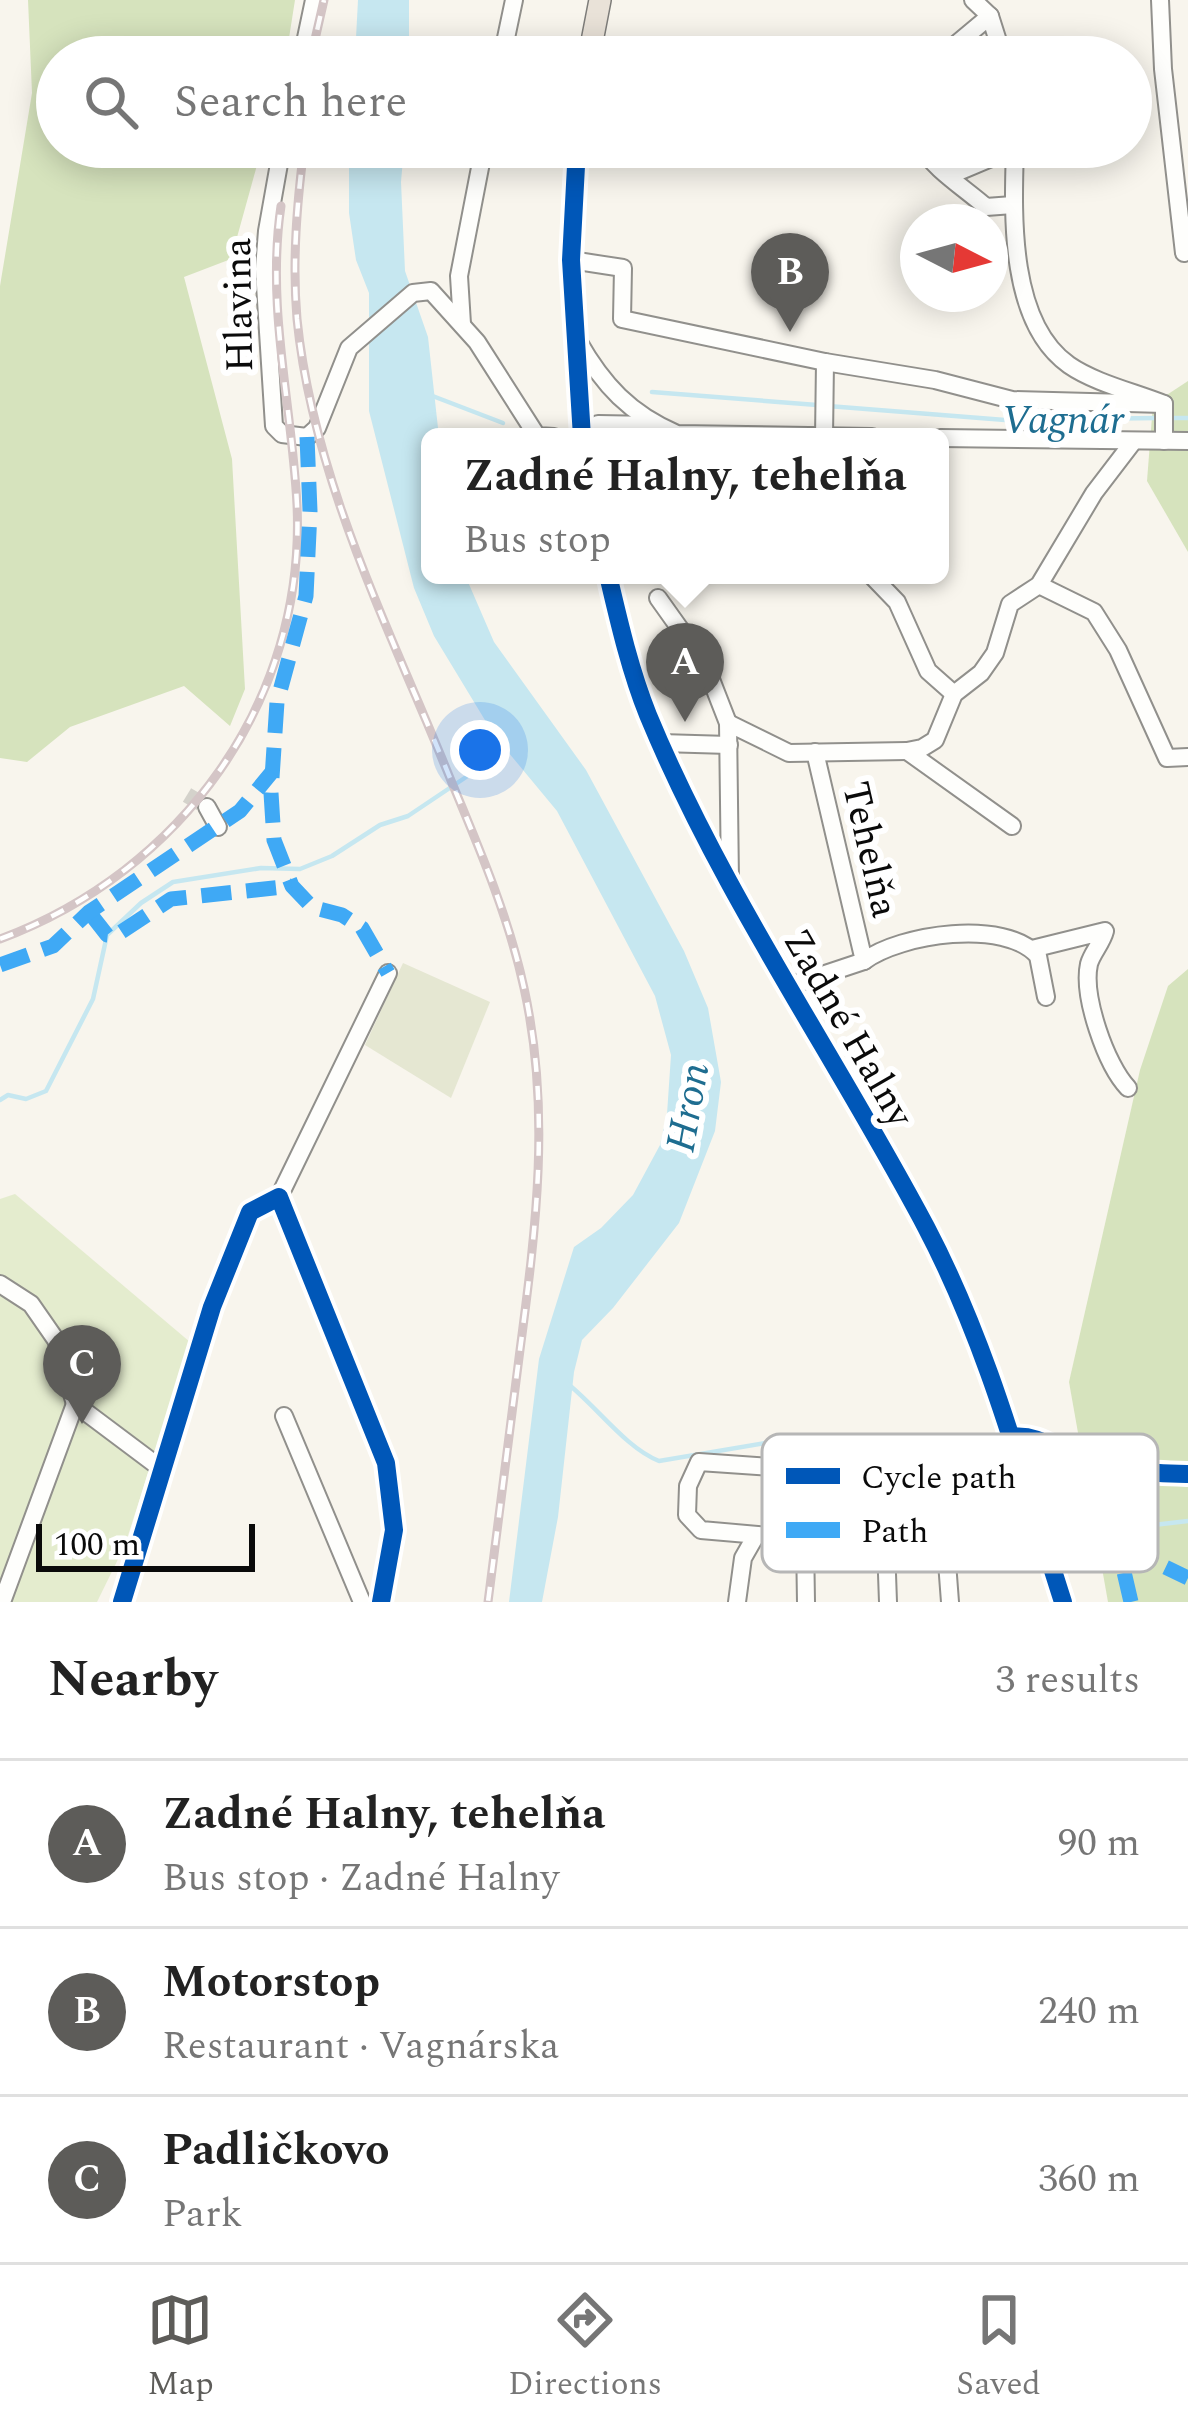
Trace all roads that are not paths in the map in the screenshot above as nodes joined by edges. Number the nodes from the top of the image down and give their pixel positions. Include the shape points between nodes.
1 (314, 0) edge
2 (599, 0) edge
3 (974, 0) edge
4 (1160, 0) edge
5 (509, 1) edge
6 (990, 16) junction
7 (306, 36) edge
8 (505, 36) edge
9 (593, 36) edge
10 (966, 36) edge
11 (996, 36) edge
12 (278, 168) edge
13 (480, 168) edge
14 (576, 168) edge
15 (940, 168) edge
16 (967, 168) edge
17 (1014, 168) edge
18 (951, 175) junction
19 (1013, 205) junction
20 (1184, 253) dead end
21 (571, 260) junction
22 (462, 325) junction
23 (574, 334) junction
24 (824, 362) junction
25 (581, 421) edge
26 (1164, 422) junction
27 (824, 423) edge
28 (655, 425) junction
29 (531, 428) edge
30 (660, 428) edge
31 (766, 428) edge
32 (949, 438) edge
33 (1188, 441) edge
34 (1133, 442) junction
35 (610, 584) edge
36 (880, 584) edge
37 (1039, 585) junction
38 (658, 598) dead end
39 (954, 694) junction
40 (728, 723) junction
41 (661, 743) junction
42 (729, 745) junction
43 (907, 751) junction
44 (814, 752) junction
45 (1188, 758) edge
46 (207, 807) tunnel mouth
47 (1012, 826) dead end
48 (218, 827) dead end
49 (730, 882) junction
50 (1032, 949) junction
51 (864, 961) junction
52 (388, 973) dead end
53 (789, 986) junction
54 (1046, 998) dead end
55 (1128, 1088) dead end
56 (279, 1197) junction
57 (0, 1284) edge
58 (75, 1404) junction
59 (284, 1416) dead end
60 (1008, 1434) edge
61 (762, 1466) edge
62 (163, 1470) junction
63 (755, 1537) junction
64 (762, 1537) edge
65 (806, 1572) edge
66 (886, 1572) edge
67 (948, 1572) edge
68 (1053, 1572) edge
69 (2, 1602) edge
70 (122, 1602) edge
71 (362, 1602) edge
72 (380, 1602) edge
73 (737, 1602) edge
74 (806, 1602) edge
75 (887, 1602) edge
76 (950, 1602) edge
77 (1063, 1602) edge

1 - 7 street
2 - 9 main road
3 - 6 street
4 - 20 street
5 - 8 street
6 - 10 street
6 - 11 street
12 - 22 street, Hlavina via 264,269 274,426 291,438 307,437 325,413 349,348 413,293 431,291
13 - 22 street via 459,276
14 - 21 main road
15 - 18 street
16 - 18 street
17 - 19 street
18 - 19 street via 986,207
19 - 26 street via 1020,281 1046,345
21 - 23 main road
21 - 24 street via 622,268 622,319
22 - 29 street
23 - 25 main road
23 - 28 street via 608,389
24 - 26 street
24 - 27 street
25 - 28 street
26 - 33 street
26 - 34 street
27 - 31 street
28 - 30 street
32 - 34 street
34 - 37 street, Tehelňa
35 - 41 main road, Zadné Halny
36 - 39 street via 897,602 928,671
37 - 39 street, Tehelňa via 1010,604 995,653
37 - 45 street via 1094,612 1167,758
38 - 40 street via 705,664
39 - 43 street, Tehelňa via 935,740
40 - 42 street
40 - 44 street, Tehelňa via 789,753
41 - 42 street
41 - 49 main road, Zadné Halny
42 - 49 street
43 - 44 street, Tehelňa
43 - 47 street, Tehelňa
44 - 51 street, Tehelňa
46 - 48 street
49 - 53 main road, Zadné Halny
50 - 51 street, Tehelňa via 1004,934 959,934 884,946
50 - 54 street
50 - 55 street via 1106,931 1090,960 1088,988 1112,1071
51 - 53 street, Tehelňa
52 - 56 street
53 - 60 main road, Zadné Halny via 962,1300
56 - 62 street via 250,1212
56 - 72 street via 386,1463 394,1530
57 - 58 street via 31,1304 56,1340
58 - 62 street
58 - 69 street
59 - 71 street
61 - 63 street via 699,1462 688,1486 687,1515 701,1530
62 - 70 street
63 - 64 street
63 - 73 street
65 - 74 street
66 - 75 street
67 - 76 street
68 - 77 main road, Zadné Halny

